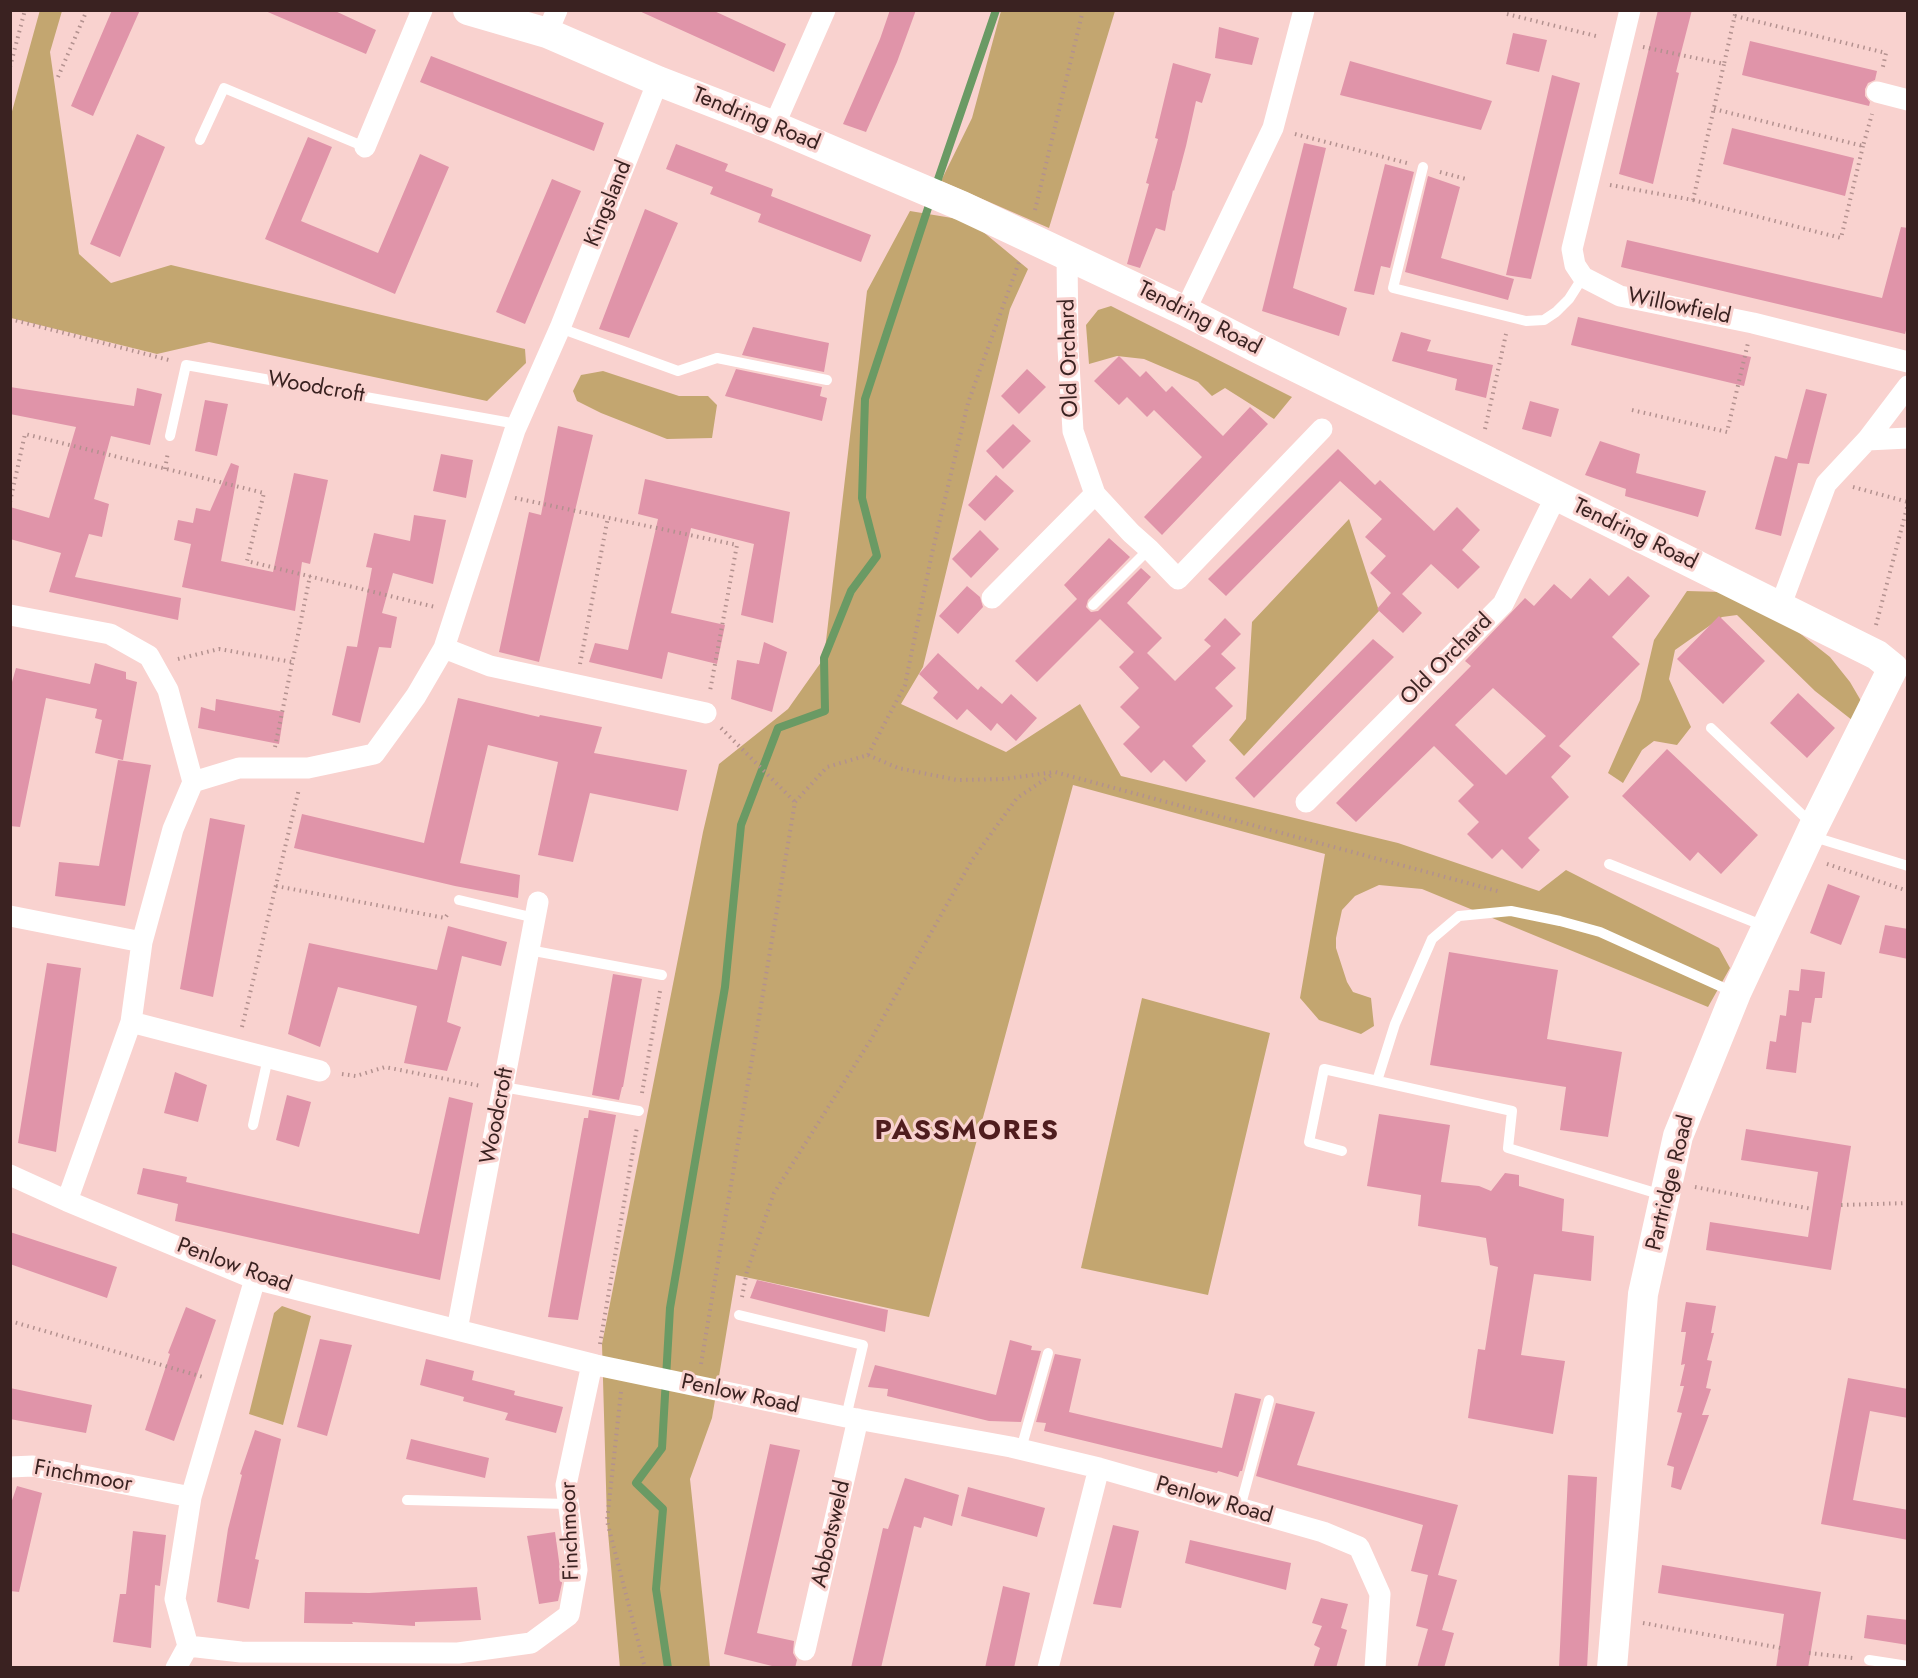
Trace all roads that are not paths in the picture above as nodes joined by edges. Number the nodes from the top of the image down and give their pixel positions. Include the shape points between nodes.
1 (422, 10) edge
2 (468, 10) edge
3 (825, 10) edge
4 (1304, 10) edge
5 (1630, 10) edge
6 (552, 22) edge
7 (657, 81) junction
8 (1877, 92) road end
9 (1908, 100) edge
10 (774, 126) junction
11 (200, 140) dead end
12 (365, 147) joint
13 (1423, 167) road end
14 (1067, 254) junction
15 (1583, 277) junction
16 (1185, 311) junction
17 (560, 328) junction
18 (1908, 362) edge
19 (827, 380) dead end
20 (1908, 386) edge
21 (517, 424) junction
22 (1322, 429) dead end
23 (170, 436) dead end
24 (1908, 438) edge
25 (1867, 440) junction
26 (1095, 494) junction
27 (1556, 496) junction
28 (1149, 549) junction
29 (992, 598) dead end
30 (1093, 605) dead end
31 (1780, 607) junction
32 (10, 615) edge
33 (444, 648) junction
34 (1890, 666) edge
35 (706, 713) road end
36 (1711, 728) dead end
37 (193, 782) junction
38 (1306, 802) dead end
39 (1808, 839) junction
40 (1609, 864) dead end
41 (1908, 866) edge
42 (459, 900) road end
43 (536, 910) joint
44 (10, 916) edge
45 (1767, 927) junction
46 (142, 942) junction
47 (529, 951) junction
48 (662, 975) road end
49 (1736, 993) junction
50 (130, 1022) junction
51 (268, 1058) junction
52 (320, 1071) road end
53 (1377, 1081) junction
54 (503, 1089) junction
55 (639, 1111) road end
56 (253, 1125) dead end
57 (1341, 1151) dead end
58 (10, 1175) edge
59 (1666, 1189) junction
60 (67, 1201) junction
61 (255, 1279) junction
62 (739, 1315) road end
63 (458, 1330) junction
64 (1048, 1353) dead end
65 (594, 1365) junction
66 (1269, 1400) dead end
67 (852, 1418) junction
68 (1021, 1449) junction
69 (10, 1467) edge
70 (1099, 1467) junction
71 (191, 1497) junction
72 (407, 1500) dead end
73 (568, 1504) junction
74 (1240, 1508) junction
75 (188, 1646) junction
76 (805, 1650) dead end
77 (458, 1660) edge
78 (1869, 1660) road end
79 (1908, 1666) edge
80 (176, 1668) edge
81 (1048, 1668) edge
82 (1375, 1668) edge
83 (1612, 1668) edge

1 - 12 street
2 - 6 street, Tendring Road
3 - 10 street
4 - 16 street via 1273,128
5 - 15 street via 1572,249 1575,266
6 - 7 street, Tendring Road
7 - 10 street, Tendring Road
7 - 17 street, Kingsland
8 - 9 street
10 - 14 street, Tendring Road
11 - 12 lane via 224,88
13 - 15 lane via 1393,288 1526,321 1544,320 1569,299
14 - 16 street, Tendring Road
14 - 26 street, Old Orchard via 1073,431
15 - 18 street, Willowfield via 1620,296 1753,323
16 - 27 street, Tendring Road
17 - 19 lane via 678,371 717,358
17 - 21 street
20 - 25 street
21 - 23 lane, Woodcroft via 186,365
21 - 33 street
22 - 28 street, Old Orchard via 1178,579
24 - 25 street
25 - 31 street via 1826,484
26 - 28 street, Old Orchard
26 - 29 street
27 - 31 street, Tendring Road
27 - 38 street, Old Orchard via 1503,604
28 - 30 lane
31 - 34 street, Tendring Road
32 - 37 street via 111,634 149,656 168,690
33 - 35 street via 490,666
33 - 37 street via 416,696 374,754 304,768 239,768
34 - 39 street, Partridge Road
36 - 39 lane
37 - 46 street via 172,829
39 - 41 lane
39 - 45 street, Partridge Road
40 - 45 lane
42 - 43 lane
43 - 47 street, Woodcroft
44 - 46 street
45 - 49 street, Partridge Road
46 - 50 street
47 - 48 lane
47 - 54 street, Woodcroft
49 - 53 lane via 1600,932 1511,911 1459,916 1432,939 1395,1024
49 - 59 street, Partridge Road via 1678,1136
50 - 51 street
50 - 60 street
51 - 52 street
51 - 56 lane
53 - 57 lane via 1323,1069 1309,1142
53 - 59 lane via 1512,1111 1508,1148
54 - 55 lane
54 - 63 street, Woodcroft
58 - 60 street, Penlow Road
59 - 83 street, Partridge Road via 1643,1294
60 - 61 street, Penlow Road
61 - 63 street, Penlow Road
61 - 71 street
62 - 67 lane via 863,1345
63 - 65 street, Penlow Road
64 - 68 lane
65 - 67 street, Penlow Road
65 - 73 street, Finchmoor via 566,1485
66 - 74 lane
67 - 68 street, Penlow Road
67 - 76 street, Abbotsweld
68 - 70 street, Penlow Road
69 - 71 street, Finchmoor via 33,1466
70 - 74 street, Penlow Road
70 - 81 street
71 - 75 street via 176,1599
72 - 73 lane
73 - 77 street, Finchmoor via 577,1570 569,1615 531,1643
74 - 82 street, Penlow Road via 1323,1532 1359,1547 1380,1594
75 - 77 street, Finchmoor via 242,1652
75 - 80 street
78 - 79 lane

